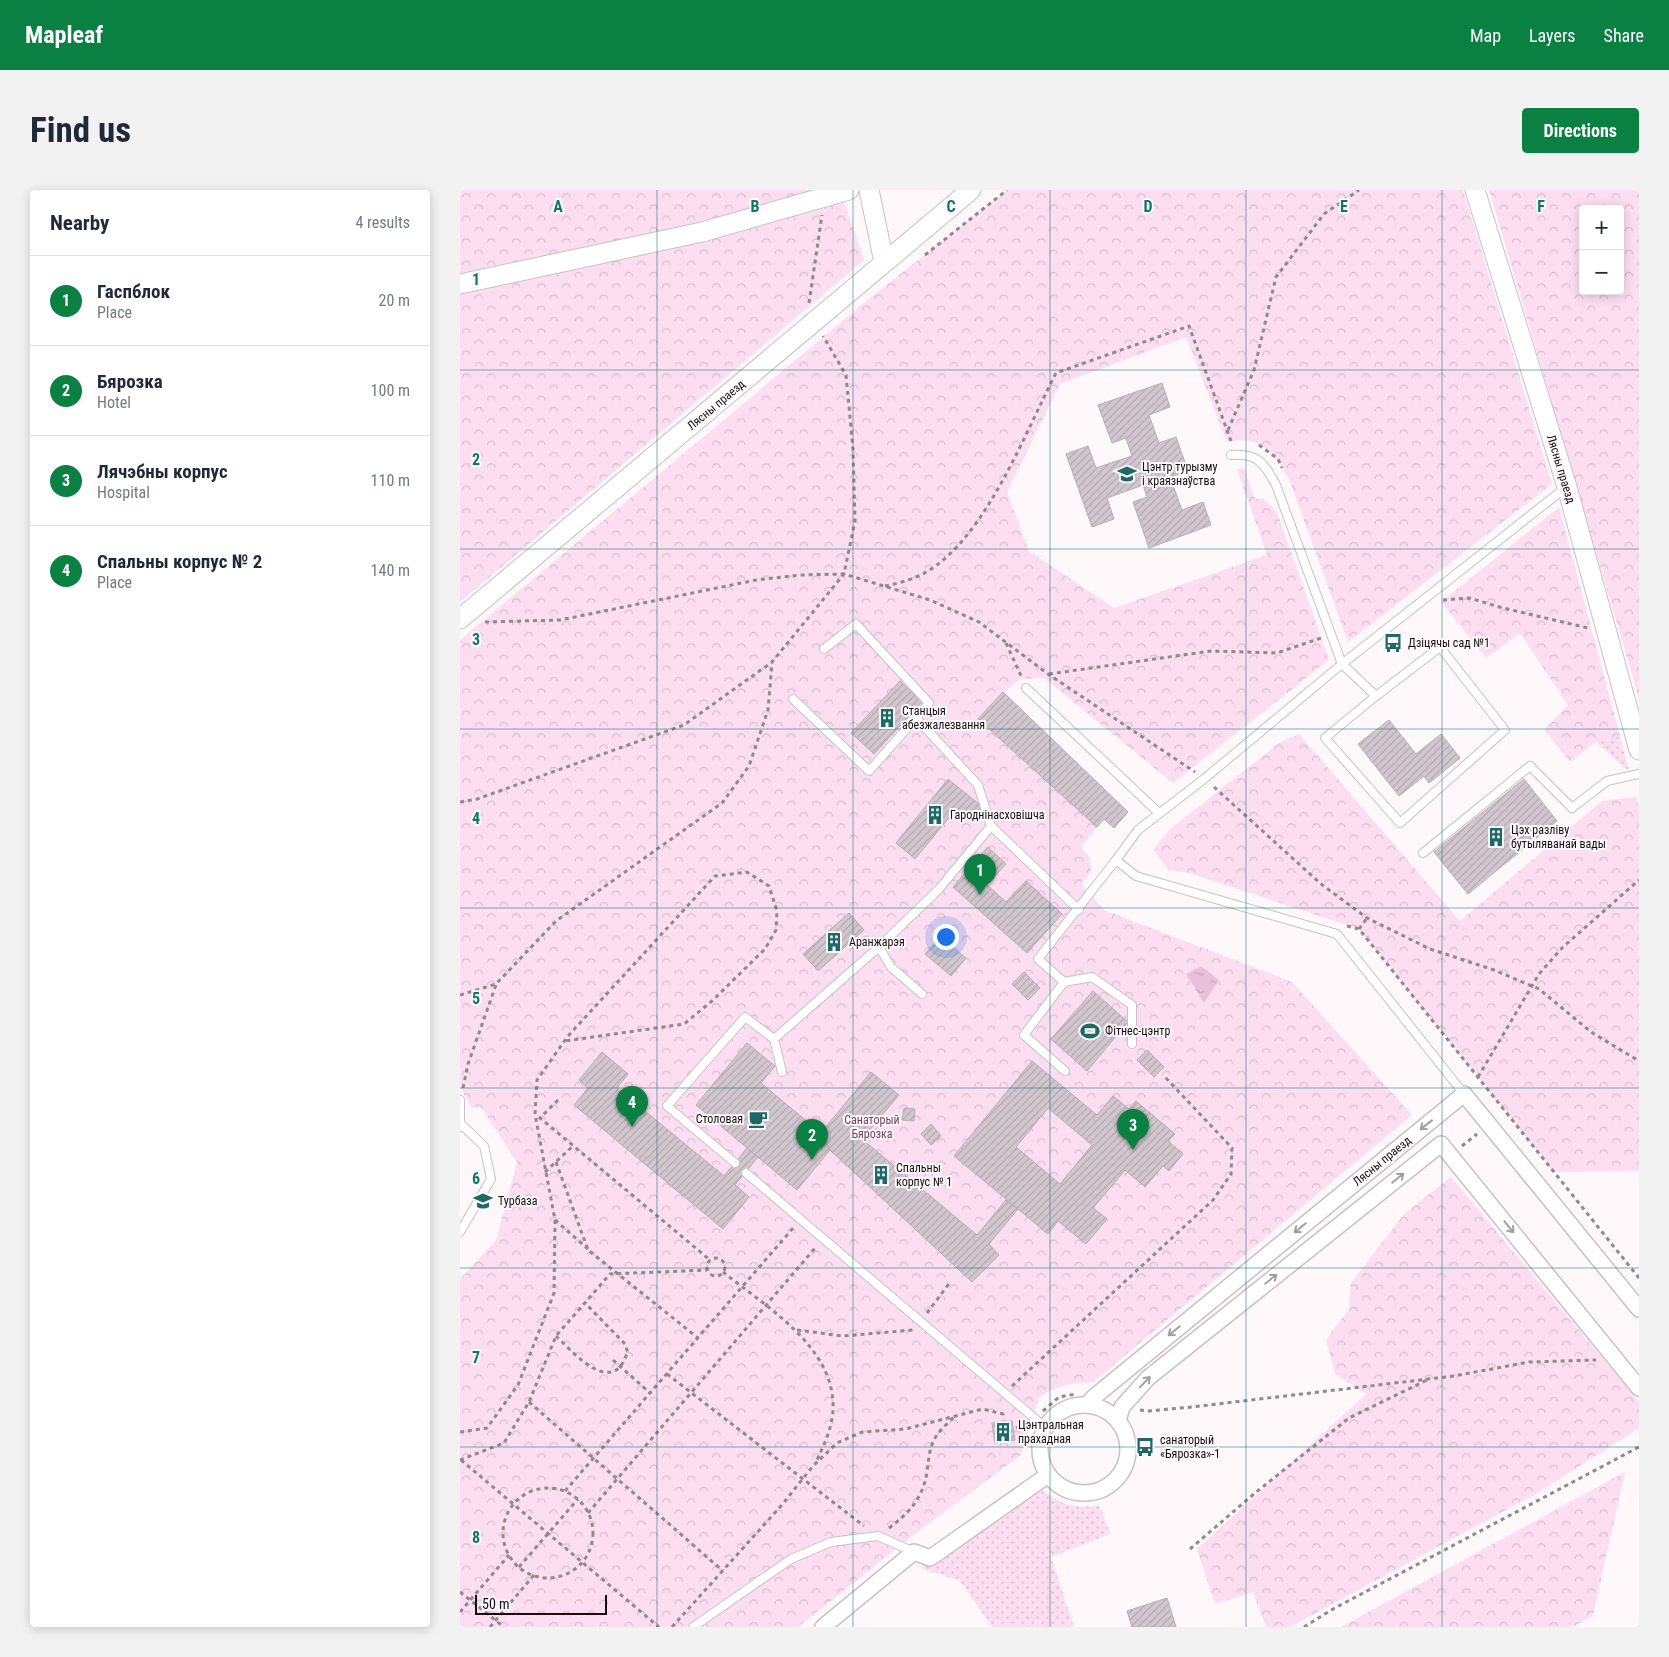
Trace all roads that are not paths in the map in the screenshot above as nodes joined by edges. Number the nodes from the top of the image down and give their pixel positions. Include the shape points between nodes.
1 (849, 190) edge
2 (869, 190) edge
3 (971, 190) edge
4 (1475, 190) edge
5 (884, 262) junction
6 (460, 284) edge
7 (1231, 455) dead end
8 (1567, 487) junction
9 (463, 617) edge
10 (824, 649) dead end
11 (1342, 664) junction
12 (1026, 688) dead end
13 (1376, 696) junction
14 (793, 699) dead end
15 (916, 718) junction
16 (1639, 750) edge
17 (1639, 774) edge
18 (1159, 813) junction
19 (991, 826) junction
20 (1422, 853) dead end
21 (1116, 860) junction
22 (1079, 910) junction
23 (879, 947) junction
24 (1064, 982) junction
25 (922, 994) dead end
26 (774, 1039) junction
27 (1132, 1044) dead end
28 (1065, 1071) dead end
29 (782, 1072) dead end
30 (1464, 1094) junction
31 (460, 1100) edge
32 (461, 1126) edge
33 (735, 1163) dead end
34 (746, 1172) dead end
35 (460, 1232) edge
36 (1639, 1309) edge
37 (1639, 1388) edge
38 (1089, 1403) junction
39 (1120, 1414) junction
40 (1040, 1423) junction
41 (1048, 1475) junction
42 (914, 1552) junction
43 (694, 1627) edge
44 (823, 1627) edge

1 - 6 street via 702,232
2 - 5 street
3 - 5 street, Лясны праезд
4 - 8 street, Лясны праезд
5 - 9 street, Лясны праезд
7 - 11 lane via 1246,454 1265,464 1276,485
8 - 11 lane
8 - 16 street, Лясны праезд
10 - 15 lane via 856,624 929,704
11 - 13 lane
11 - 18 lane
12 - 18 lane
13 - 13 lane via 1440,647 1505,730 1400,823 1325,738
14 - 15 lane via 869,771
15 - 19 lane via 978,785
17 - 20 lane via 1607,781 1572,808 1530,766
18 - 21 lane via 1138,830
19 - 22 lane
19 - 23 lane via 939,889
21 - 22 lane
21 - 30 lane via 1136,876 1337,934
22 - 24 lane via 1038,959
23 - 25 lane via 891,967
23 - 26 lane
24 - 27 lane via 1092,977 1132,1005
24 - 28 lane via 1024,1035
26 - 29 lane
26 - 33 lane via 745,1017 667,1106
30 - 36 street
30 -> 38 street, Лясны праезд
31 - 32 lane
32 - 35 lane via 484,1146 491,1179
34 - 40 lane
39 -> 37 street, Лясны праезд via 1148,1378 1441,1144
38 - 39 street
38 - 40 street, Лясны праезд via 1063,1410
39 - 41 street via 1128,1447 1127,1461 1111,1484 1099,1491 1071,1491
40 - 41 street, Лясны праезд via 1040,1452
41 - 42 street via 930,1558
42 - 43 lane via 878,1536 830,1542 790,1559
42 - 44 street

